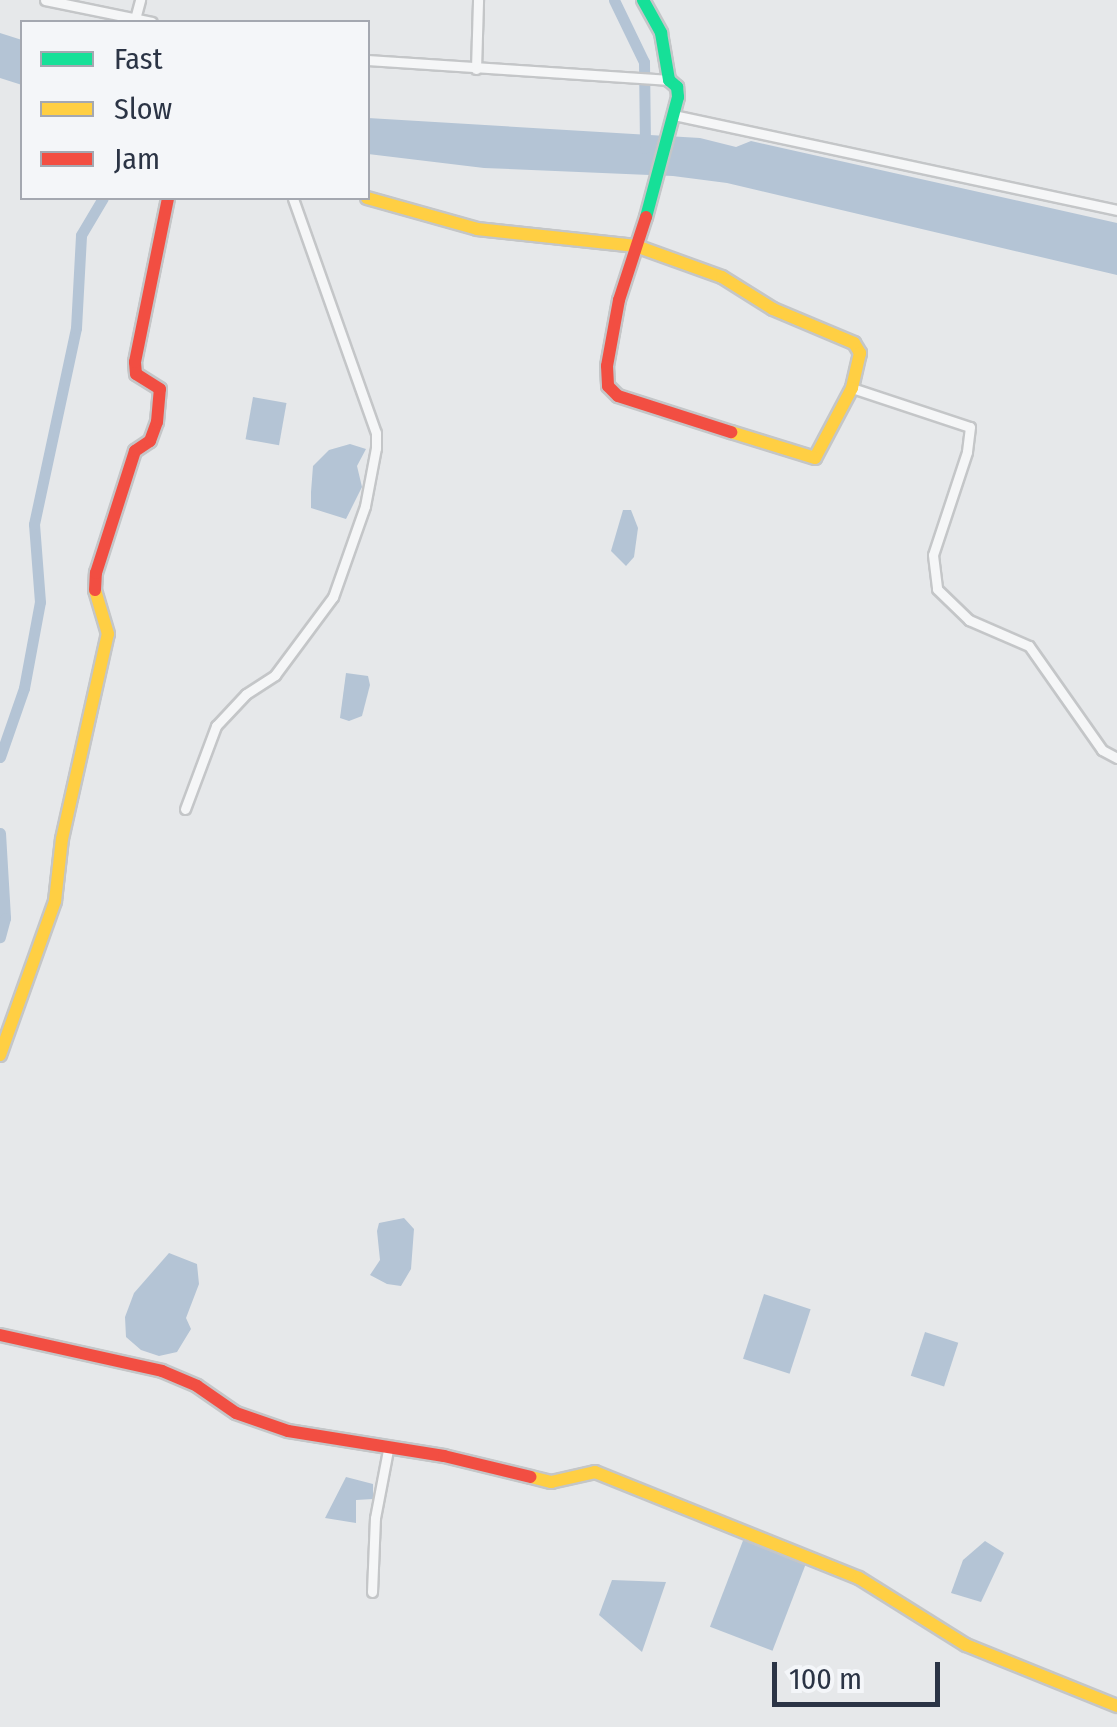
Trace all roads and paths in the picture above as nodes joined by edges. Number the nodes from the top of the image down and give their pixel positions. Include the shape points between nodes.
1 (45, 0) edge
2 (140, 0) edge
3 (478, 0) edge
4 (643, 0) edge
5 (135, 19) junction
6 (141, 20) edge
7 (370, 60) edge
8 (476, 69) junction
9 (664, 79) junction
10 (674, 115) junction
11 (370, 199) edge
12 (168, 200) edge
13 (294, 200) edge
14 (1117, 210) edge
15 (636, 246) junction
16 (852, 388) junction
17 (1117, 758) edge
18 (184, 809) dead end
19 (0, 1055) edge
20 (0, 1334) edge
21 (388, 1450) junction
22 (372, 1592) dead end
23 (1117, 1706) edge

1 - 5 street
2 - 5 street
3 - 8 street
4 - 9 street via 661,34
5 - 6 street
7 - 8 street
8 - 9 street
9 - 10 street via 678,92
10 - 14 street
10 - 15 street
11 - 15 street via 477,229
12 - 19 street via 134,370 160,389 156,422 150,441 135,451 96,574 108,634 52,912
13 - 18 street via 376,448 365,506 333,596 276,676 246,694 216,726
15 - 16 street via 722,277 773,309 854,343 860,353
15 - 16 street via 609,351 606,378 618,396 811,459
16 - 17 street via 970,428 933,555 936,589 969,620 1029,646 1102,750
20 - 21 street via 162,1371 258,1422
21 - 22 street via 375,1518
21 - 23 street via 550,1482 595,1472 859,1578 966,1645

